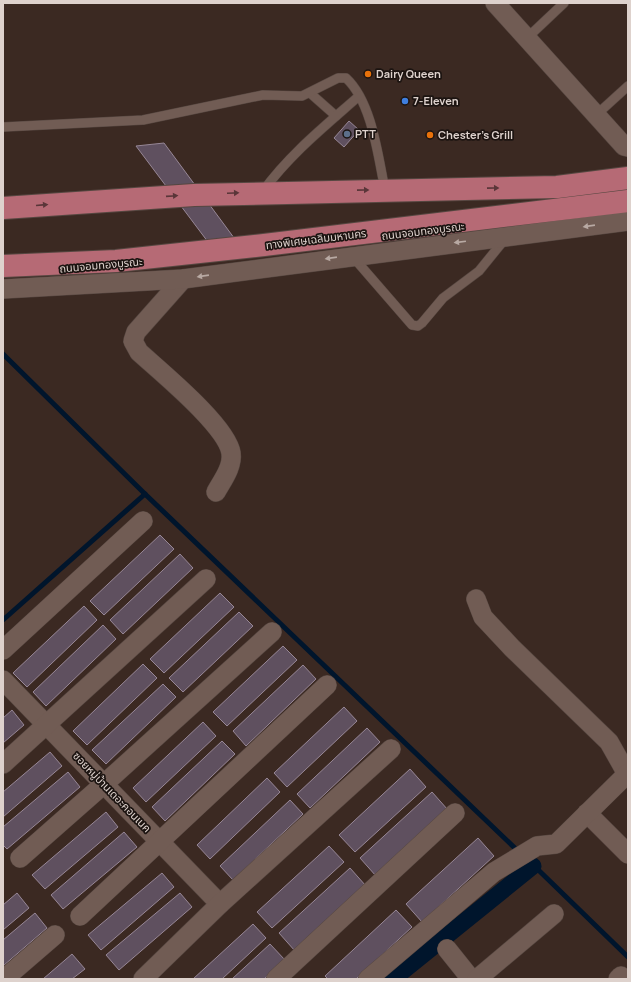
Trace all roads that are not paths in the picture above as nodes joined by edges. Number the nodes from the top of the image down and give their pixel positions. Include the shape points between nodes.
1 (495, 3) edge
2 (564, 3) edge
3 (527, 38) junction
4 (628, 86) edge
5 (310, 93) junction
6 (359, 96) junction
7 (336, 116) junction
8 (595, 116) junction
9 (3, 127) edge
10 (628, 147) edge
11 (628, 178) edge
12 (385, 190) junction
13 (262, 193) junction
14 (628, 201) edge
15 (628, 206) edge
16 (3, 208) edge
17 (628, 220) edge
18 (508, 236) junction
19 (351, 255) junction
20 (3, 266) edge
21 (3, 271) edge
22 (183, 279) junction
23 (3, 288) edge
24 (216, 492) dead end
25 (143, 521) dead end
26 (206, 579) dead end
27 (476, 600) dead end
28 (272, 632) dead end
29 (3, 650) edge
30 (3, 680) edge
31 (327, 685) dead end
32 (46, 724) junction
33 (391, 749) dead end
34 (3, 764) edge
35 (628, 774) edge
36 (104, 784) junction
37 (455, 813) dead end
38 (587, 813) junction
39 (160, 840) junction
40 (628, 854) edge
41 (20, 858) dead end
42 (220, 904) junction
43 (554, 914) dead end
44 (80, 916) dead end
45 (55, 935) dead end
46 (447, 949) dead end
47 (4, 979) edge
48 (143, 979) edge
49 (276, 979) edge
50 (368, 979) edge
51 (471, 979) edge
52 (477, 979) edge

1 - 3 street
2 - 3 lane
3 - 8 street
4 - 8 lane
5 - 6 lane via 338,78 346,78 355,86
5 - 7 lane
5 - 9 lane via 302,96 263,95 143,120
6 - 7 lane
6 - 12 lane via 371,124
7 - 13 lane via 276,173
8 - 10 street via 624,146
12 -> 11 highway via 557,187
13 -> 12 highway
16 -> 13 highway
14 - 20 highway, ทางพิเศษเฉลิมมหานคร via 124,260
15 - 21 street, ถนนจอมทองบูรณะ via 274,249 48,270
17 -> 18 street
18 -> 19 street
18 - 19 lane via 480,271 443,298 418,326 412,325
19 -> 22 street
22 - 23 street
22 - 24 street via 136,332 133,341 139,352 211,421 229,444 229,469
25 - 29 street
26 - 32 street
27 - 35 street via 483,617 512,648 610,742
28 - 36 street
30 - 32 street, ซอยหมู่บ้านเดอะคอนเนค
31 - 39 street
32 - 34 street
32 - 36 street, ซอยหมู่บ้านเดอะคอนเนค
33 - 42 street
35 - 38 street
36 - 39 street, ซอยหมู่บ้านเดอะคอนเนค
36 - 41 street
37 - 49 street
38 - 40 street
38 - 50 street via 556,844 537,846 494,872
39 - 42 street, ซอยหมู่บ้านเดอะคอนเนค
39 - 44 street
42 - 48 street
43 - 52 street
45 - 47 street
46 - 51 street

